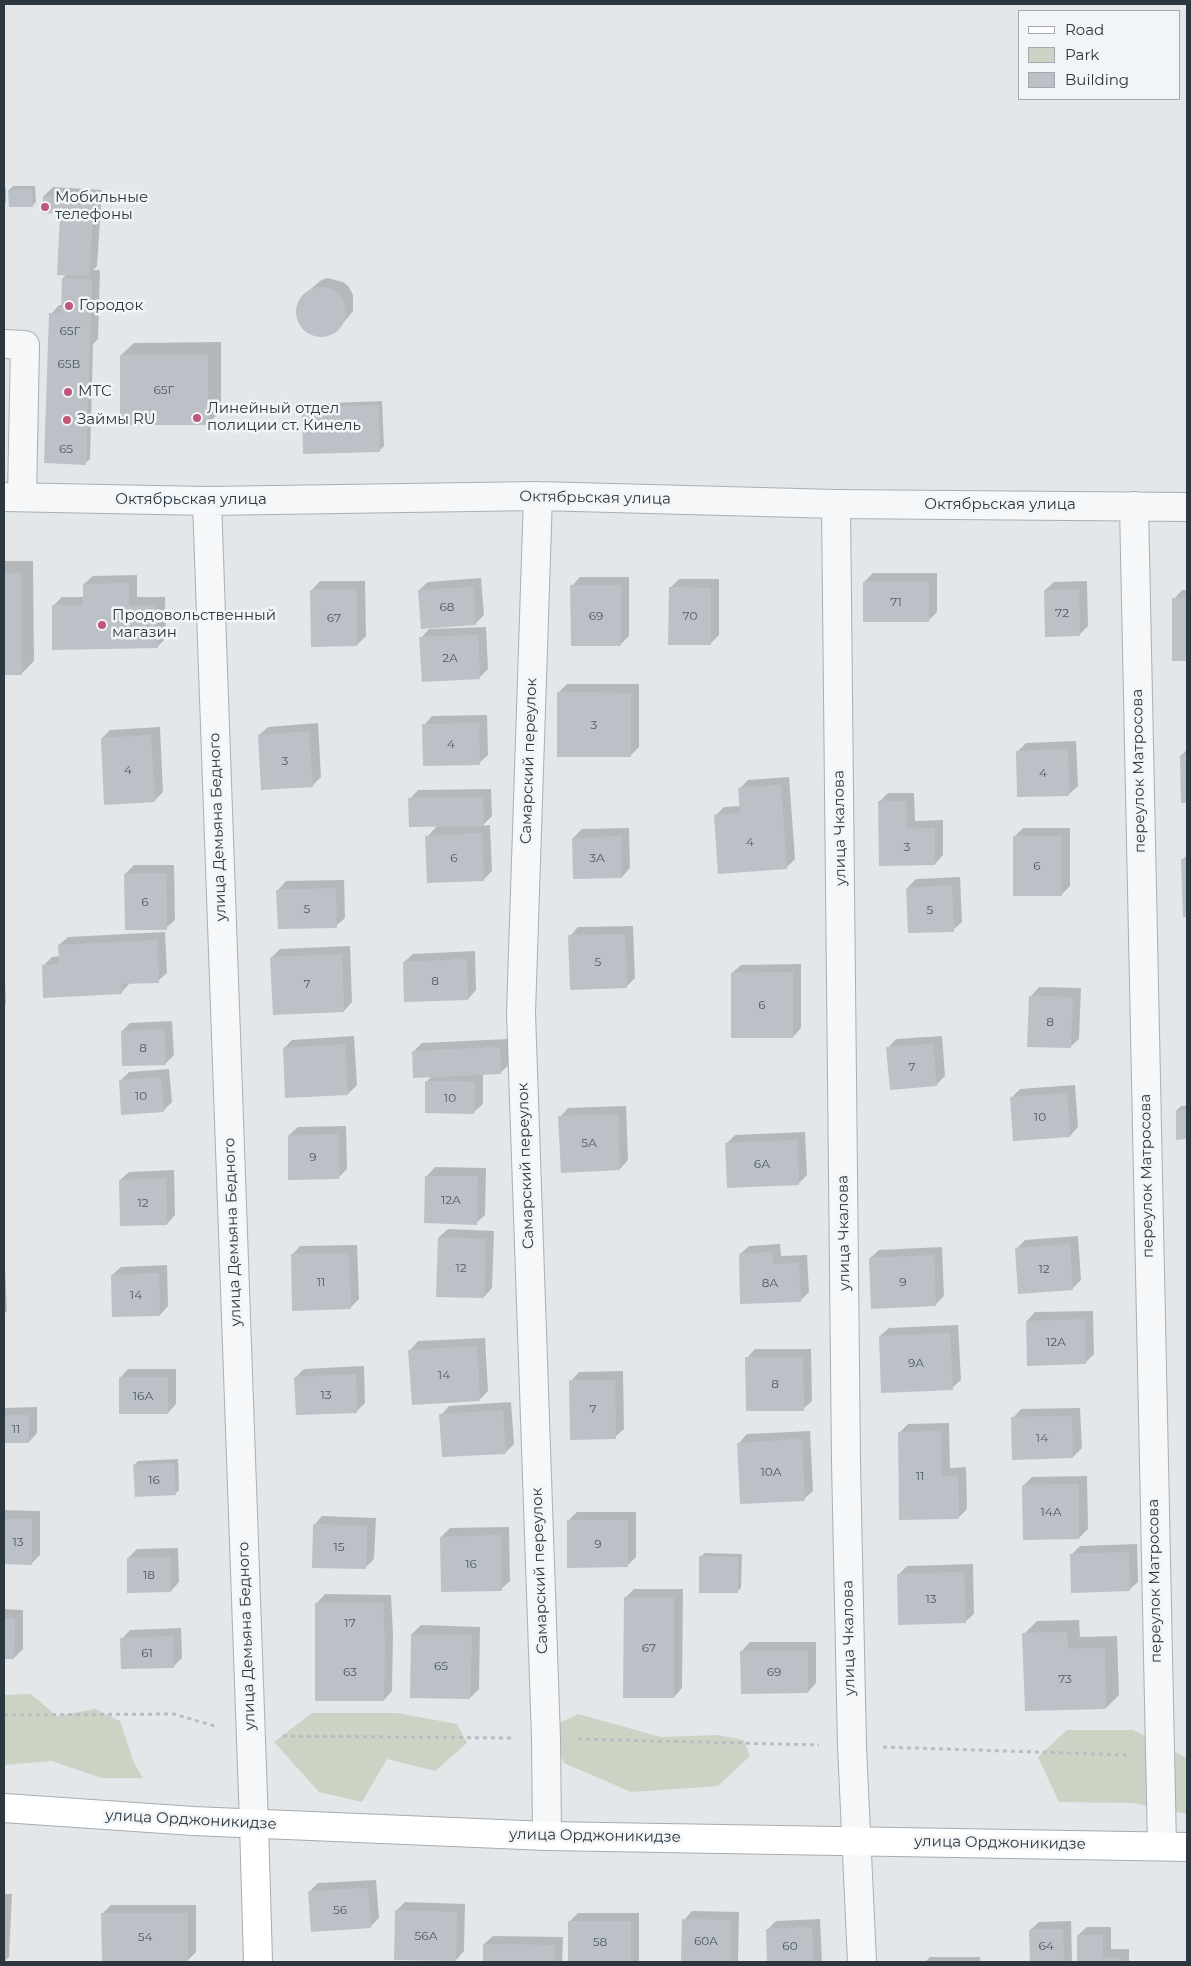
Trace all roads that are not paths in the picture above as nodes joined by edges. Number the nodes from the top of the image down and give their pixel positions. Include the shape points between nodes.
1 (4, 344) edge
2 (538, 496) junction
3 (13, 497) edge
4 (207, 501) junction
5 (836, 504) junction
6 (1134, 506) junction
7 (1187, 507) edge
8 (4, 1808) edge
9 (254, 1824) junction
10 (546, 1836) junction
11 (856, 1841) junction
12 (1174, 1847) edge
13 (258, 1962) edge
14 (862, 1962) edge

1 - 3 street via 25,345
2 - 4 street, Октябрьская улица
2 - 5 street, Октябрьская улица
2 - 10 street, Самарский переулок via 521,1013 546,1738
3 - 4 street, Октябрьская улица
4 - 9 street, улица Демьяна Бедного
5 - 6 street, Октябрьская улица
5 - 11 street, улица Чкалова via 846,1462
6 - 7 street, Октябрьская улица
6 - 12 street, переулок Матросова via 1159,1756
8 - 9 main road, улица Орджоникидзе
9 - 10 main road, улица Орджоникидзе
9 - 13 main road, улица Демьяна Бедного
10 - 11 main road, улица Орджоникидзе
11 - 12 main road, улица Орджоникидзе
11 - 14 street, улица Чкалова

